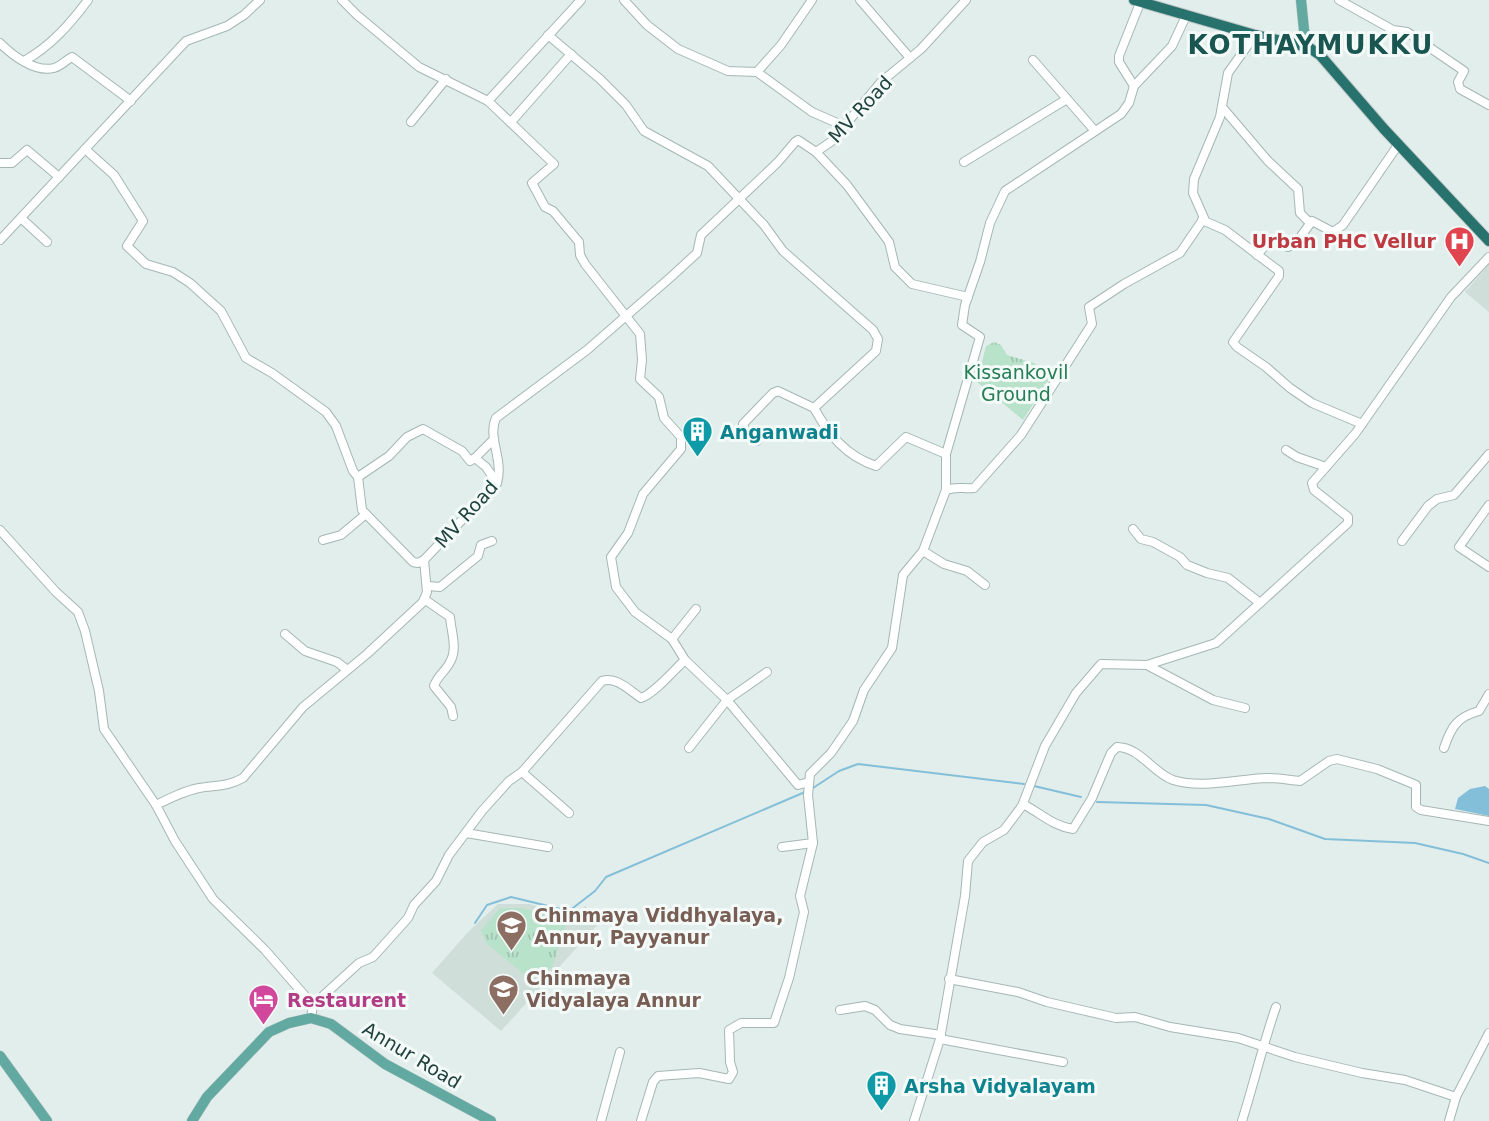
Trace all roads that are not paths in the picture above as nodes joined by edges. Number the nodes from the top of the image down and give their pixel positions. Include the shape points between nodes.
1 (88, 0) edge
2 (260, 0) edge
3 (342, 0) edge
4 (581, 0) edge
5 (812, 0) edge
6 (860, 0) edge
7 (966, 0) edge
8 (1301, 0) edge
9 (1339, 0) edge
10 (625, 1) edge
11 (1137, 2) edge
12 (1186, 16) junction
13 (548, 35) junction
14 (1255, 35) junction
15 (0, 43) edge
16 (1308, 47) junction
17 (571, 54) junction
18 (910, 58) junction
19 (1032, 60) dead end
20 (24, 61) junction
21 (757, 72) junction
22 (446, 79) junction
23 (1134, 86) junction
24 (1066, 99) junction
25 (131, 101) junction
26 (488, 101) junction
27 (1489, 105) edge
28 (1222, 107) junction
29 (411, 122) dead end
30 (511, 122) junction
31 (844, 126) junction
32 (1096, 131) junction
33 (1398, 145) junction
34 (85, 149) junction
35 (816, 152) junction
36 (964, 162) dead end
37 (0, 163) edge
38 (59, 177) junction
39 (740, 199) junction
40 (22, 218) junction
41 (1202, 220) junction
42 (1310, 223) junction
43 (0, 240) edge
44 (1489, 241) edge
45 (47, 242) dead end
46 (1257, 255) junction
47 (1489, 257) edge
48 (968, 297) junction
49 (624, 315) junction
50 (814, 408) junction
51 (1362, 424) junction
52 (494, 439) junction
53 (757, 441) dead end
54 (1286, 450) dead end
55 (946, 454) junction
56 (1489, 454) edge
57 (475, 457) junction
58 (1326, 467) junction
59 (358, 477) junction
60 (498, 483) junction
61 (946, 490) junction
62 (1489, 505) edge
63 (366, 514) junction
64 (1133, 529) dead end
65 (0, 530) edge
66 (323, 540) dead end
67 (492, 541) dead end
68 (1402, 541) dead end
69 (923, 551) junction
70 (424, 560) junction
71 (1489, 568) edge
72 (985, 585) dead end
73 (428, 586) junction
74 (424, 599) junction
75 (1260, 603) junction
76 (696, 608) dead end
77 (285, 634) dead end
78 (672, 639) junction
79 (685, 660) junction
80 (1147, 665) junction
81 (346, 669) junction
82 (767, 672) dead end
83 (1489, 694) edge
84 (727, 700) junction
85 (1245, 708) dead end
86 (453, 716) dead end
87 (689, 748) dead end
88 (1444, 748) dead end
89 (522, 772) junction
90 (808, 788) junction
91 (1023, 804) junction
92 (156, 805) junction
93 (569, 813) dead end
94 (1489, 821) edge
95 (466, 833) junction
96 (813, 843) junction
97 (548, 847) dead end
98 (782, 847) dead end
99 (949, 979) junction
100 (313, 1005) junction
101 (1276, 1007) dead end
102 (840, 1010) dead end
103 (312, 1018) junction
104 (1489, 1032) edge
105 (941, 1037) junction
106 (1263, 1045) junction
107 (620, 1052) dead end
108 (0, 1056) edge
109 (1063, 1062) dead end
110 (1456, 1097) junction
111 (47, 1121) edge
112 (192, 1121) edge
113 (491, 1121) edge
114 (601, 1121) edge
115 (641, 1121) edge
116 (914, 1121) edge
117 (1242, 1121) edge
118 (1449, 1121) edge

1 - 20 street via 57,38
2 - 25 street via 227,26 186,41
3 - 22 street via 419,66
4 - 13 street
5 - 21 street
6 - 18 street
7 - 18 street, MV Road
8 - 16 main road
9 - 27 street via 1393,30 1407,32 1464,71 1460,89
10 - 21 street via 678,49 728,71
11 - 12 highway
11 - 23 street via 1119,56
12 - 14 highway
12 - 23 street via 1172,46
13 - 17 street
13 - 26 street
14 - 16 highway
14 - 28 street via 1228,73
15 - 20 street
16 - 33 highway
17 - 30 street
17 - 39 street via 626,105 644,131 708,166
18 - 31 street, MV Road via 881,82
19 - 24 street
20 - 25 street via 49,69 72,57
21 - 31 street via 812,111
22 - 26 street
22 - 29 street
23 - 32 street via 1126,108
24 - 32 street
24 - 36 street
25 - 34 street
26 - 30 street
28 - 41 street via 1194,179 1193,193
28 - 42 street via 1268,162 1298,189 1300,213
30 - 49 street via 554,164 532,183 545,207 579,242 585,264
31 - 35 street, MV Road
32 - 48 street via 1005,191 990,223
33 - 42 street via 1343,225 1333,232
33 - 44 highway
34 - 38 street
34 - 59 street via 114,175 140,212 143,221 127,246 146,264 190,283 221,311 246,358 326,412
35 - 39 street, MV Road via 798,140
35 - 48 street via 889,242 895,267 912,284
37 - 38 street via 12,163 27,150
38 - 40 street
39 - 49 street, MV Road via 701,235 697,253
39 - 50 street via 783,251 878,339 876,351
40 - 43 street
40 - 45 street
41 - 46 street via 1225,230
41 - 61 street via 1180,253 1089,307 1092,324 1021,435 974,488
42 - 46 street via 1296,243 1288,247 1271,239
46 - 51 street via 1279,271 1279,276 1233,342 1312,403
47 - 51 street via 1451,298
48 - 55 street via 962,325 980,337 979,345
49 - 52 street, MV Road via 587,350 496,418
49 - 78 street via 640,334 640,379 659,397 664,418 681,437 681,449 643,494 628,533 611,557 616,587 635,612
50 - 53 street via 774,393 743,424
50 - 55 street via 838,444 876,466 906,437
51 - 58 street
52 - 57 street
52 - 60 street, MV Road
54 - 58 street
55 - 61 street
56 - 68 street via 1454,495 1428,506
57 - 59 street via 470,461 423,429
57 - 60 street
58 - 75 street via 1312,483 1314,490 1349,521
59 - 63 street via 360,503
60 - 70 street, MV Road
61 - 69 street
62 - 71 street via 1459,547
63 - 66 street via 341,535
63 - 70 street via 413,562
64 - 75 street via 1141,539 1180,557 1187,565 1228,578
65 - 92 street via 79,612 104,729
67 - 73 street via 481,545 478,556 440,587
69 - 72 street via 944,565 967,571
69 - 90 street via 903,575 891,649 864,690 853,721 831,754 810,774
70 - 73 street, MV Road
73 - 74 street, MV Road
74 - 81 street, MV Road
74 - 86 street via 450,617 454,653 434,686
75 - 80 street via 1216,643
76 - 78 street
77 - 81 street via 305,651
78 - 79 street
79 - 84 street
79 - 89 street via 650,695 640,698 621,684 602,681
80 - 85 street via 1213,700
80 - 91 street via 1101,664 1095,670 1045,746
81 - 92 street, MV Road via 303,708 243,778 232,785 189,791
82 - 84 street
83 - 88 street via 1479,711 1462,716
84 - 87 street
84 - 90 street via 798,785
89 - 93 street
89 - 95 street
90 - 96 street
91 - 94 street via 1062,827 1073,828 1111,753 1122,747 1166,777 1187,782 1300,781 1329,761 1344,759 1416,785 1416,807 1421,810
91 - 99 street via 1004,830 983,842 968,860
92 - 100 street via 213,899
95 - 97 street
95 - 100 street via 408,918 373,957
96 - 98 street
96 - 115 street via 800,896 804,912 774,1023 741,1023 729,1030 733,1072 729,1079 699,1073 658,1076
99 - 105 street
99 - 106 street via 1116,1018 1135,1017
100 - 103 street
101 - 106 street
102 - 105 street via 865,1006 890,1025
103 - 112 main road via 269,1032 207,1097
103 - 113 main road, Annur Road via 331,1024 385,1064
104 - 110 street
105 - 109 street
105 - 116 street
106 - 110 street via 1294,1057 1405,1080
106 - 117 street
107 - 114 street
108 - 111 main road
110 - 118 street

